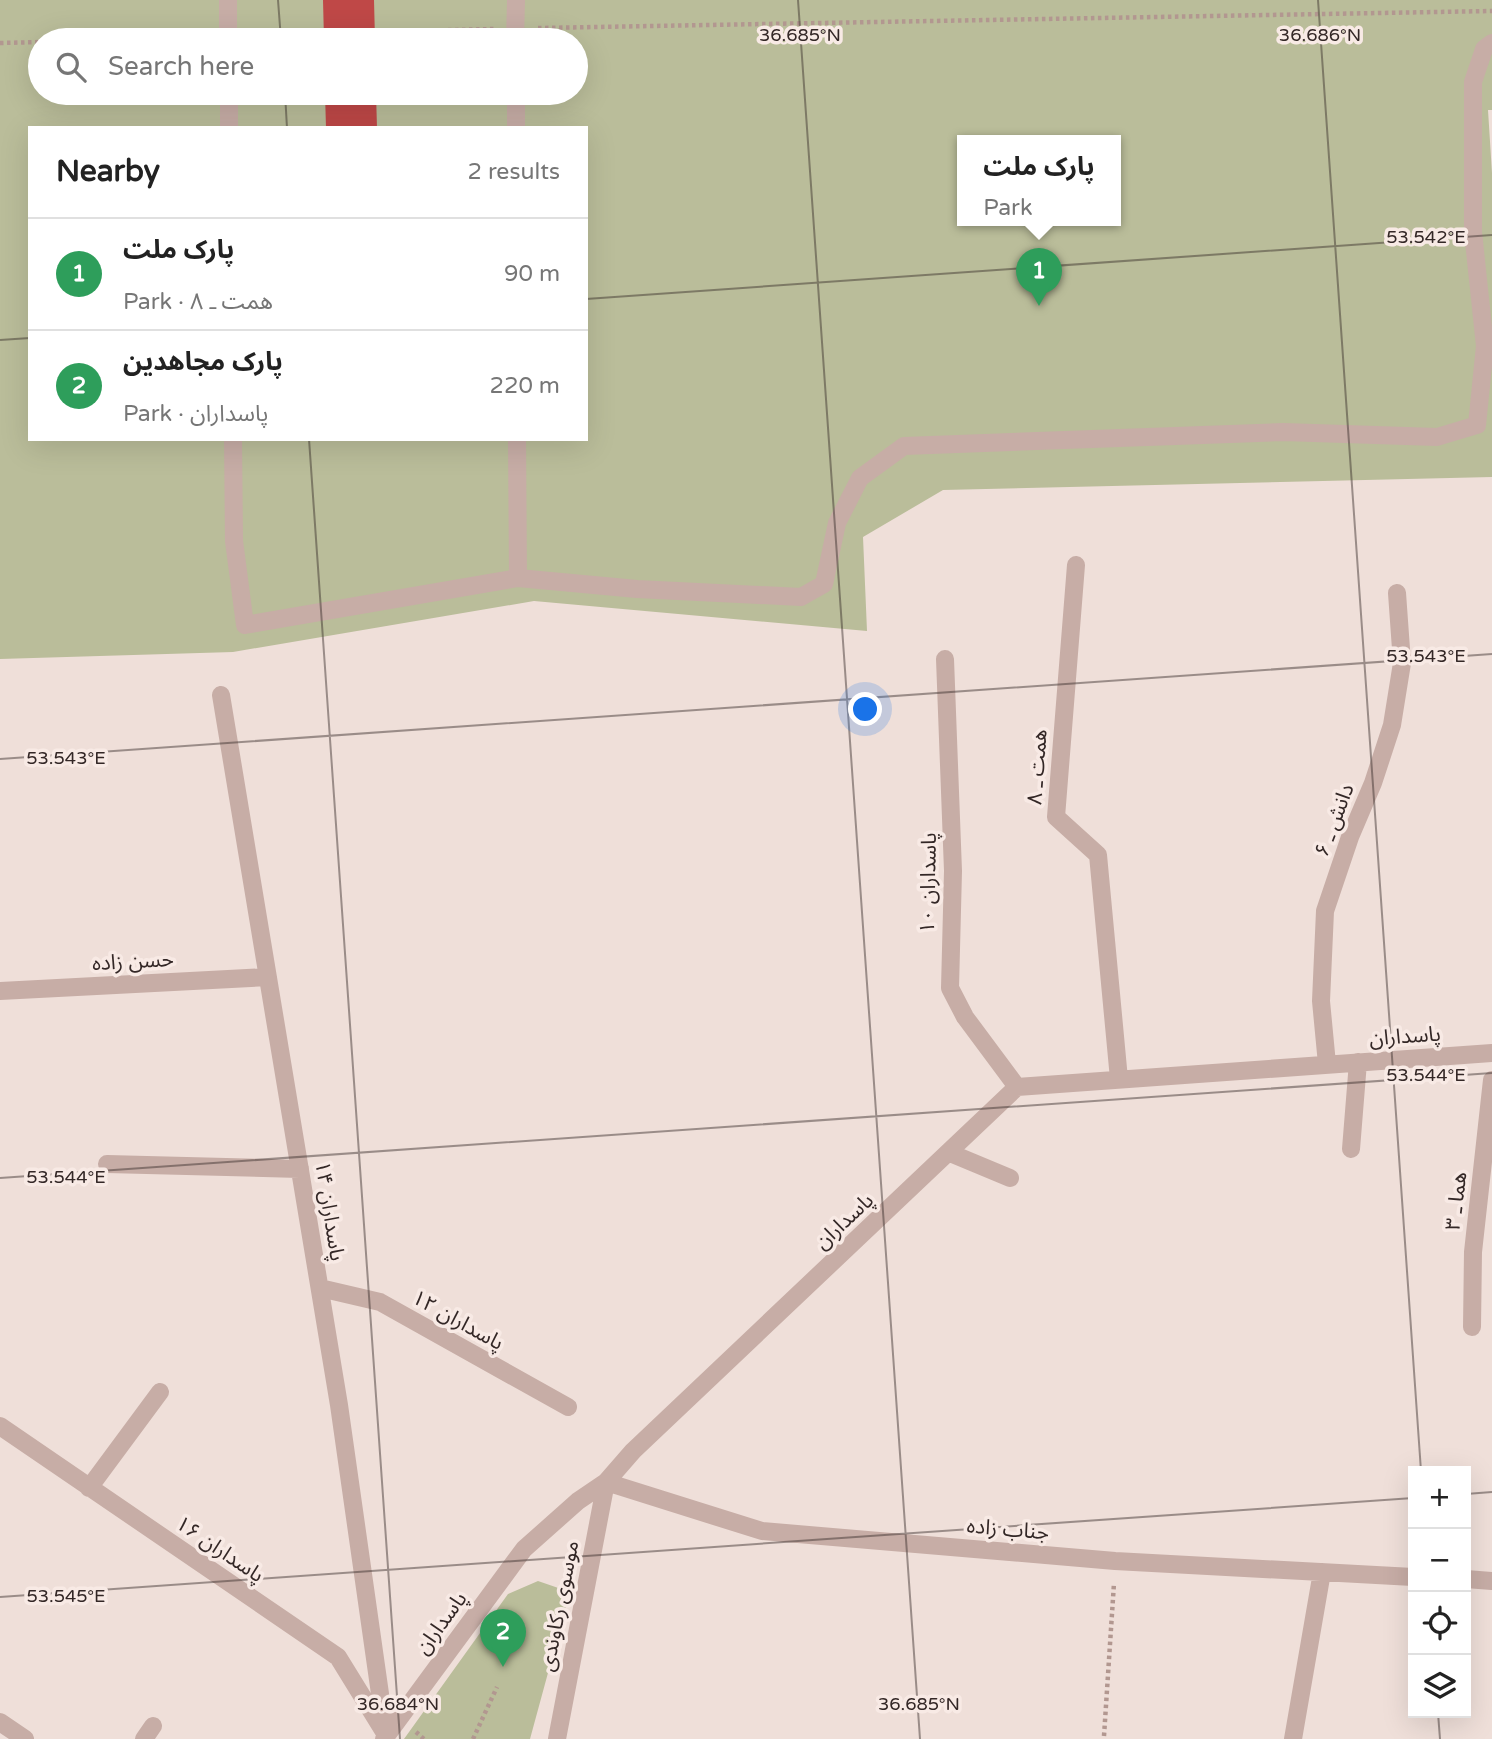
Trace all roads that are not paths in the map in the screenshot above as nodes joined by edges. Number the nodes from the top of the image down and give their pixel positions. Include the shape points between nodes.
1 (228, 0) edge
2 (516, 0) edge
3 (228, 28) edge
4 (515, 28) edge
5 (1492, 43) edge
6 (229, 105) edge
7 (516, 105) edge
8 (229, 126) edge
9 (516, 126) edge
10 (233, 441) edge
11 (517, 441) edge
12 (1076, 565) dead end
13 (518, 578) junction
14 (1397, 593) dead end
15 (945, 659) dead end
16 (220, 695) dead end
17 (268, 977) junction
18 (0, 990) edge
19 (1492, 1053) edge
20 (1358, 1062) junction
21 (1327, 1064) junction
22 (1119, 1079) junction
23 (1492, 1080) edge
24 (1017, 1087) junction
25 (1352, 1149) dead end
26 (950, 1153) junction
27 (107, 1164) dead end
28 (300, 1168) junction
29 (1010, 1178) dead end
30 (320, 1288) junction
31 (1472, 1327) dead end
32 (160, 1392) dead end
33 (568, 1407) dead end
34 (0, 1426) edge
35 (606, 1482) junction
36 (89, 1488) junction
37 (1322, 1572) junction
38 (1408, 1577) edge
39 (1471, 1579) edge
40 (1492, 1581) edge
41 (0, 1722) edge
42 (385, 1737) edge
43 (25, 1739) edge
44 (557, 1739) edge
45 (1293, 1739) edge

1 - 3 street
2 - 4 street
5 - 13 street via 1484,49 1473,82 1473,232 1485,346 1477,425 1437,437 1283,432 904,446 860,478 837,523 824,584 801,597
6 - 8 street
7 - 9 street
10 - 13 street via 234,541 245,625
11 - 13 street
12 - 22 street, همت ـ ۸ via 1056,817 1098,855
14 - 21 street, دانش ـ ۶ via 1402,663 1392,725 1325,911 1321,1001
15 - 24 street, پاسداران ۱۰ via 953,871 950,988 965,1017
16 - 17 street, پاسداران ۱۴
17 - 18 street, حسن زاده
17 - 28 street, پاسداران ۱۴
19 - 20 street, پاسداران
20 - 21 street, پاسداران
20 - 25 street
21 - 22 street, پاسداران
22 - 24 street, پاسداران
23 - 31 street, هما ـ ۳ via 1473,1252
24 - 26 street, پاسداران
26 - 29 street
26 - 35 street, پاسداران via 633,1451
27 - 28 street
28 - 30 street, پاسداران ۱۴
30 - 33 street, پاسداران ۱۲ via 380,1302
30 - 42 street, پاسداران ۱۴
32 - 36 street
34 - 36 street, پاسداران ۱۶
35 - 37 street, جناب زاده via 762,1531 1115,1562
35 - 42 street, پاسداران via 524,1549
35 - 44 street, موسوی رکاوندی
36 - 42 street, پاسداران ۱۶ via 338,1657
37 - 38 street, جناب زاده
37 - 45 street
39 - 40 street
41 - 43 street

